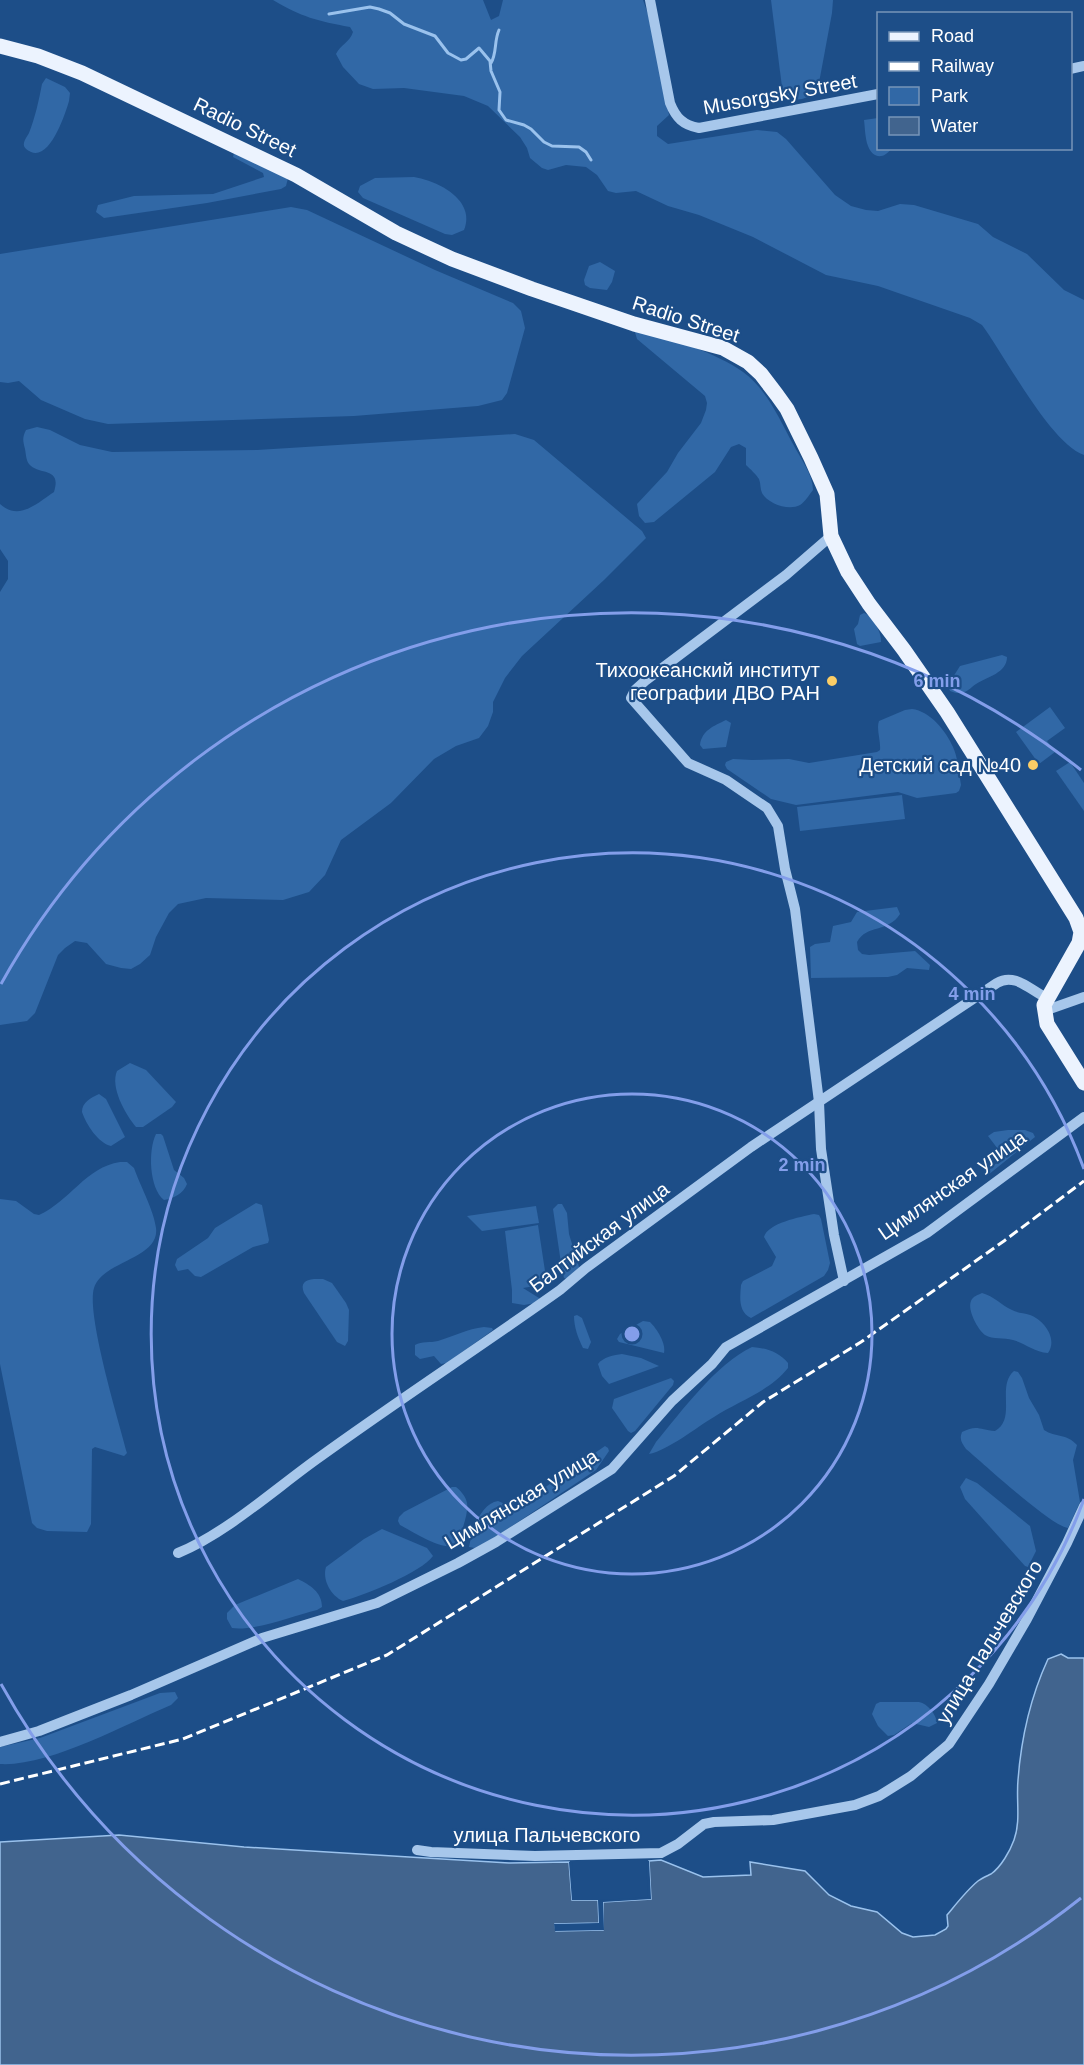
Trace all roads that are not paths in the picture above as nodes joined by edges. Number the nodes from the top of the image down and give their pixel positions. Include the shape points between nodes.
1 (650, 0) edge
2 (0, 46) edge
3 (877, 94) edge
4 (831, 536) junction
5 (1084, 997) edge
6 (1046, 1005) junction
7 (1084, 1083) edge
8 (819, 1102) junction
9 (1084, 1117) edge
10 (844, 1281) junction
11 (1084, 1506) edge
12 (178, 1553) dead end
13 (0, 1742) edge
14 (417, 1850) dead end

1 - 3 street, Musorgsky Street via 670,103 677,118 688,125 699,128
2 - 4 main road, Radio Street via 47,59 92,78 296,175 387,228 452,259 634,324 736,355 761,374 787,409 827,494
4 - 6 main road, Radio Street via 848,572 947,712 1076,918 1081,932 1079,943
4 - 8 street via 632,695 688,763 726,780 767,808 778,826 795,909
5 - 6 street
6 - 7 main road via 1047,1024
6 - 8 street, Балтийская улица via 1019,982 1003,979
8 - 10 street via 821,1149
8 - 12 street, Балтийская улица via 216,1533
9 - 10 street, Цимлянская улица via 927,1233
10 - 13 street, Цимлянская улица via 726,1347 612,1469 458,1563 377,1603 262,1638 131,1695
11 - 14 street, улица Пальчевского via 1027,1619 953,1739 911,1776 879,1796 855,1805 773,1820 704,1824 661,1853 535,1856

